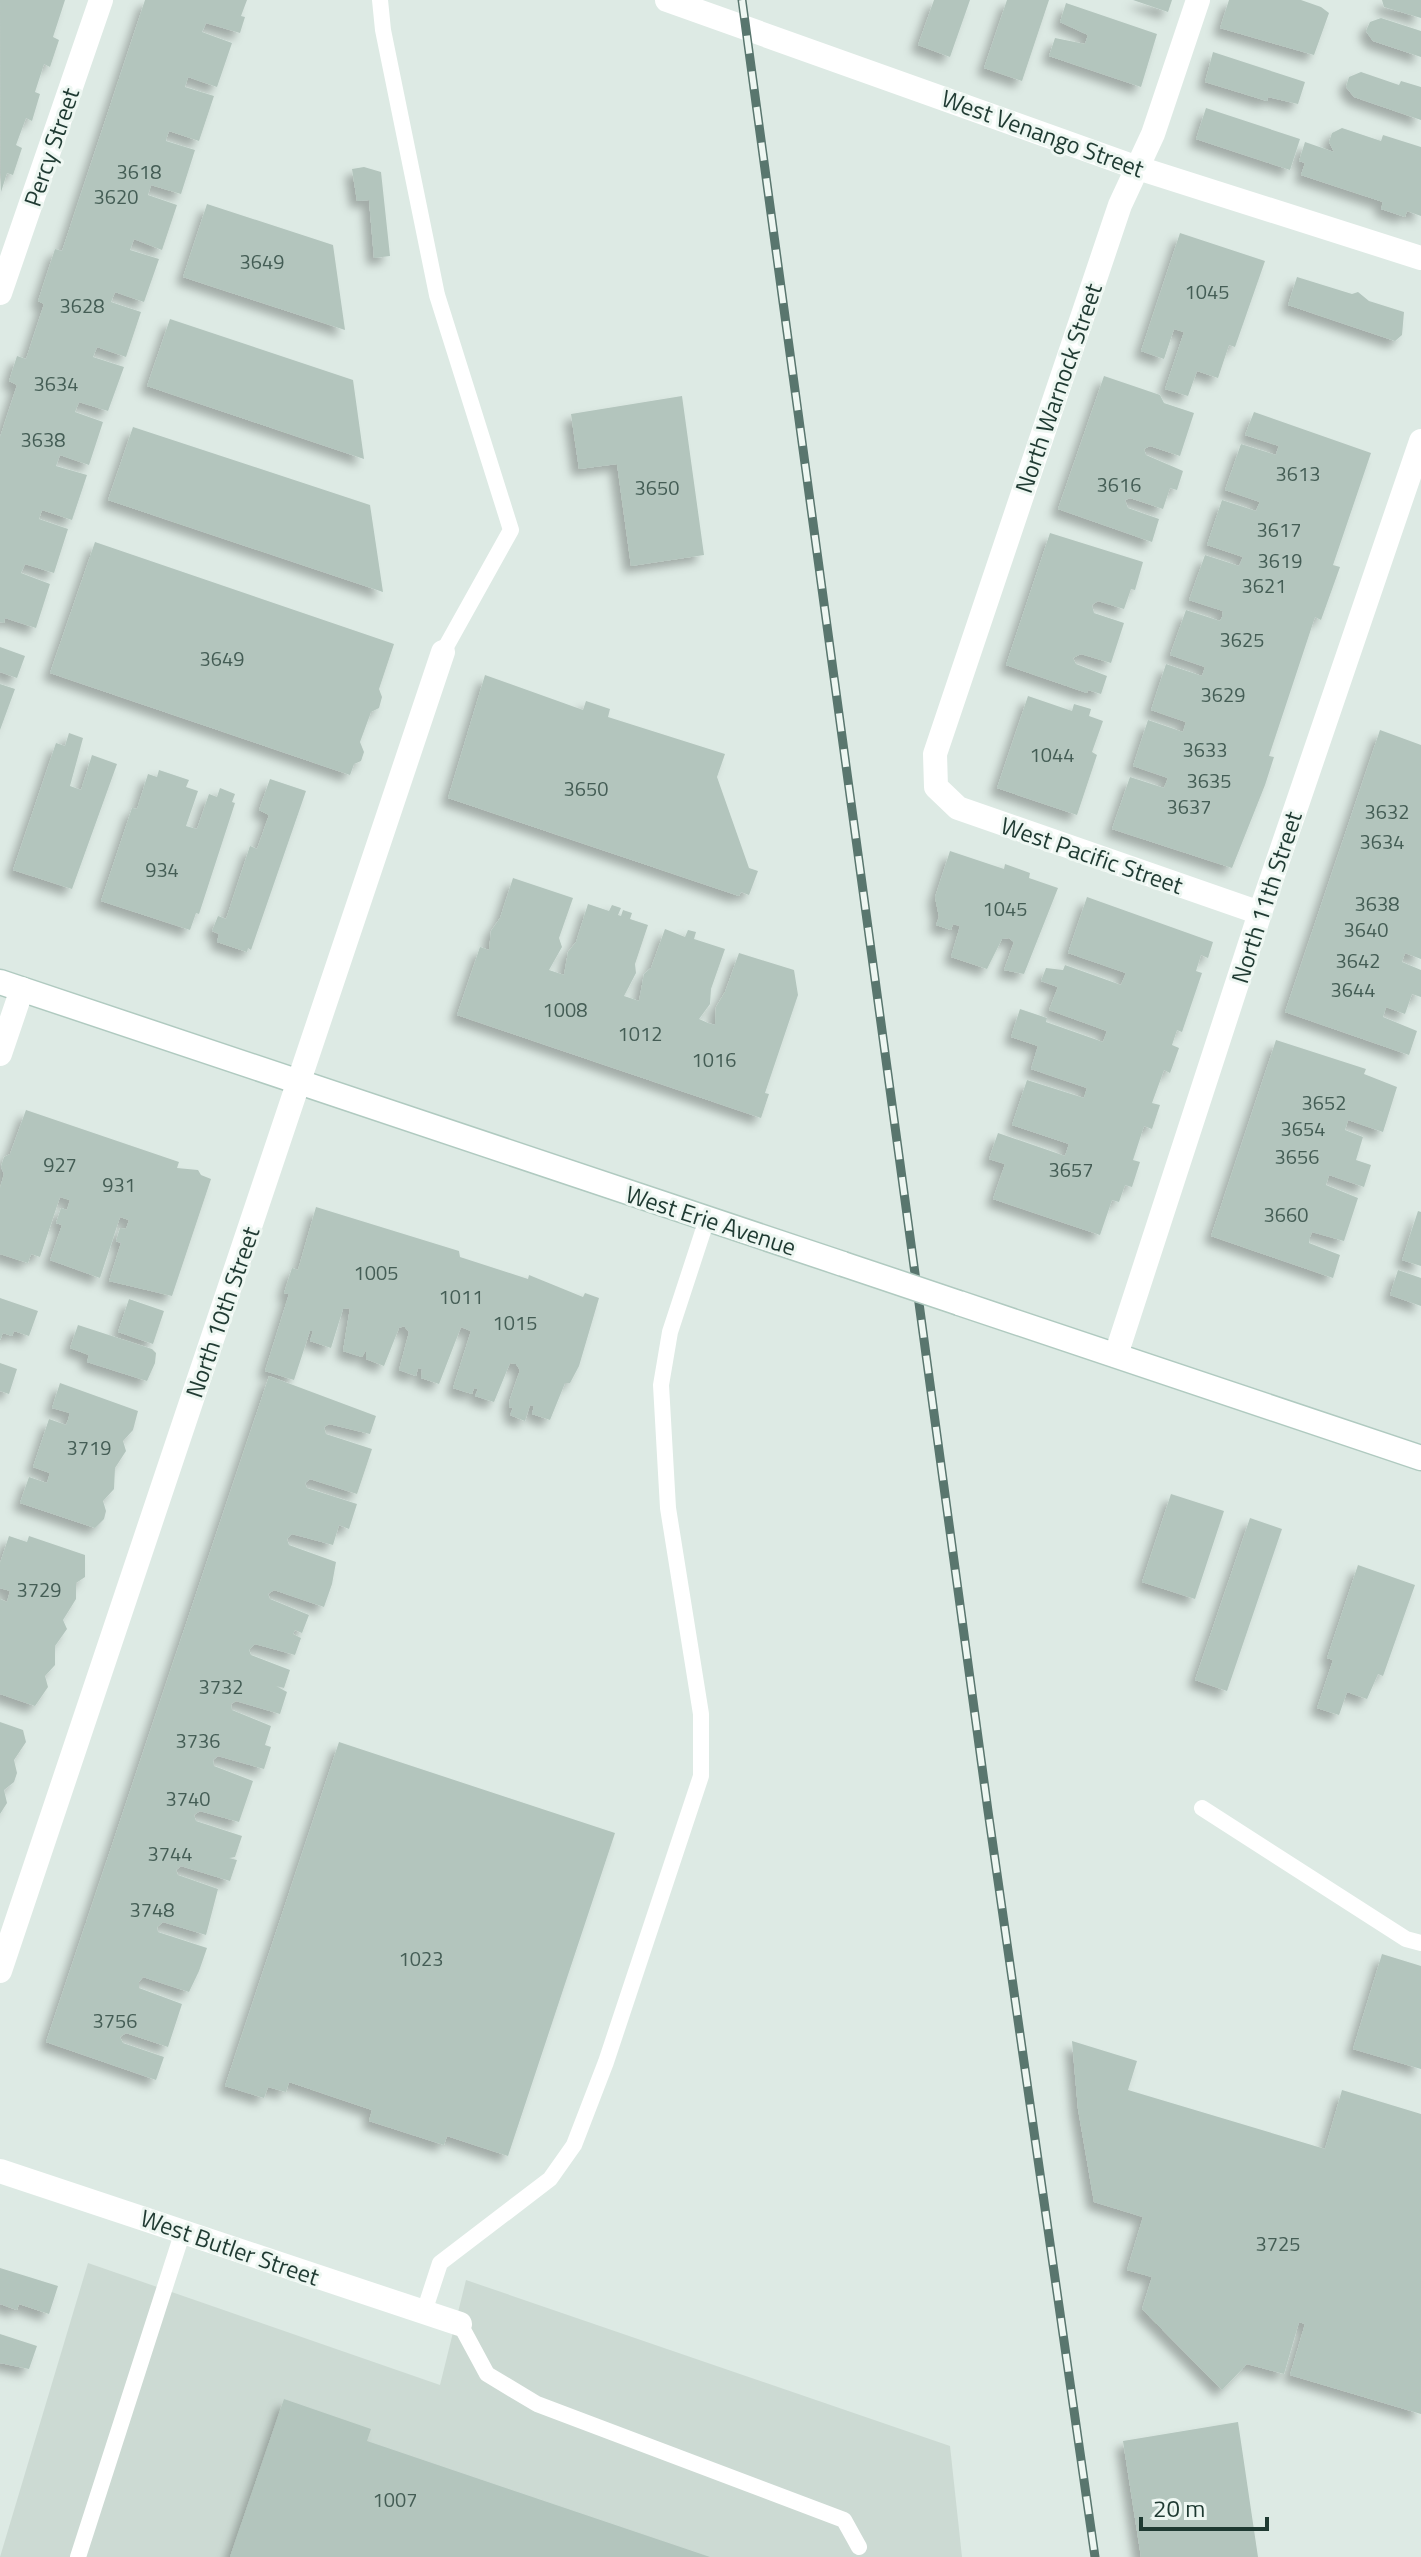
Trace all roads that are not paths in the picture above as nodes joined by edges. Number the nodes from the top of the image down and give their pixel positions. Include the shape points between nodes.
1 (101, 0) edge
2 (380, 0) edge
3 (667, 0) edge
4 (1198, 0) edge
5 (1135, 167) junction
6 (1421, 258) edge
7 (0, 293) edge
8 (1421, 441) edge
9 (443, 652) joint
10 (936, 781) joint
11 (1260, 913) junction
12 (11, 986) edge
13 (0, 1054) edge
14 (299, 1082) junction
15 (707, 1219) junction
16 (1116, 1355) junction
17 (1421, 1458) edge
18 (1202, 1808) dead end
19 (1421, 1943) edge
20 (0, 1971) edge
21 (0, 2171) edge
22 (183, 2231) junction
23 (424, 2312) junction
24 (460, 2324) joint
25 (859, 2547) dead end
26 (78, 2557) edge

1 - 7 street, Percy Street
2 - 9 lane via 437,295 511,530
3 - 5 street, West Venango Street
4 - 5 street, North Warnock Street via 1153,134
5 - 6 street, West Venango Street
5 - 10 street, North Warnock Street via 935,754
8 - 11 street, North 11th Street
9 - 14 street, North 10th Street
10 - 11 street, West Pacific Street via 958,808
11 - 16 street, North 11th Street
12 - 13 street
12 - 14 street, West Erie Avenue
14 - 15 street, West Erie Avenue
14 - 20 street, North 10th Street
15 - 16 street, West Erie Avenue, bridge
15 - 23 lane via 670,1332 661,1385 668,1508 701,1714 701,1776 574,2145 550,2179 440,2263
16 - 17 street, West Erie Avenue
18 - 19 lane via 1406,1939
21 - 22 street, West Butler Street
22 - 23 street, West Butler Street
22 - 26 lane
23 - 24 street, West Butler Street
24 - 25 lane via 487,2374 537,2404 844,2520

